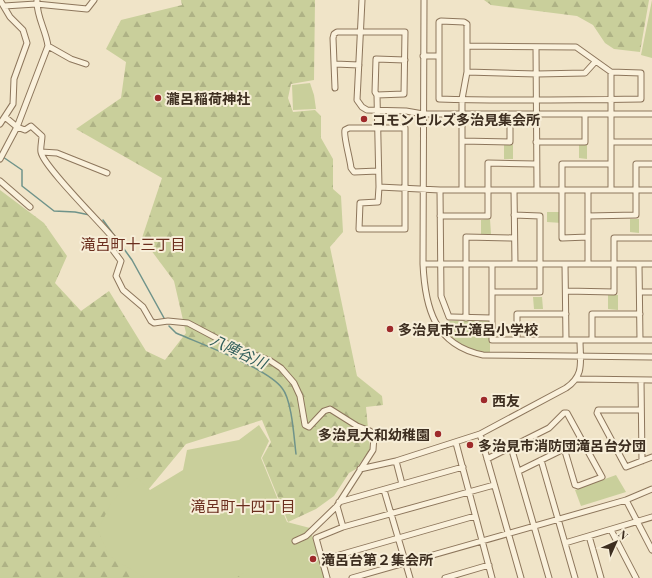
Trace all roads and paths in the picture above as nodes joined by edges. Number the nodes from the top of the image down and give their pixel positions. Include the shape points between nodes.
1 (94, 0) edge
2 (362, 0) edge
3 (424, 0) edge
4 (36, 2) edge
5 (2, 3) edge
6 (362, 32) junction
7 (48, 46) junction
8 (466, 46) junction
9 (536, 47) junction
10 (423, 56) junction
11 (439, 56) junction
12 (405, 60) junction
13 (595, 62) junction
14 (86, 64) dead end
15 (335, 64) junction
16 (359, 65) junction
17 (467, 72) junction
18 (611, 72) junction
19 (537, 74) junction
20 (335, 88) dead end
21 (377, 95) junction
22 (610, 99) junction
23 (462, 100) junction
24 (536, 101) junction
25 (377, 111) junction
26 (423, 114) junction
27 (462, 114) junction
28 (510, 114) junction
29 (536, 114) junction
30 (585, 114) junction
31 (610, 114) junction
32 (652, 114) edge
33 (6, 117) junction
34 (0, 124) edge
35 (17, 127) junction
36 (377, 127) junction
37 (462, 141) junction
38 (536, 142) junction
39 (611, 142) junction
40 (652, 142) edge
41 (41, 152) junction
42 (2, 157) edge
43 (536, 164) junction
44 (611, 164) junction
45 (652, 164) edge
46 (378, 171) junction
47 (107, 173) dead end
48 (0, 181) edge
49 (379, 187) junction
50 (406, 188) junction
51 (462, 189) junction
52 (536, 189) junction
53 (611, 189) junction
54 (423, 190) junction
55 (440, 190) junction
56 (488, 190) junction
57 (514, 190) junction
58 (562, 190) junction
59 (588, 190) junction
60 (636, 190) junction
61 (652, 190) edge
62 (30, 207) dead end
63 (440, 216) junction
64 (514, 216) junction
65 (588, 216) junction
66 (588, 237) junction
67 (514, 238) junction
68 (652, 238) edge
69 (423, 264) junction
70 (440, 264) junction
71 (466, 264) junction
72 (492, 264) junction
73 (515, 264) junction
74 (540, 264) junction
75 (566, 264) junction
76 (588, 264) junction
77 (614, 264) junction
78 (652, 264) edge
79 (640, 265) junction
80 (566, 291) junction
81 (492, 292) junction
82 (640, 292) junction
83 (652, 292) edge
84 (566, 314) junction
85 (640, 314) junction
86 (466, 318) junction
87 (492, 318) junction
88 (517, 340) junction
89 (566, 340) junction
90 (580, 340) junction
91 (592, 340) junction
92 (640, 340) junction
93 (652, 340) edge
94 (580, 357) junction
95 (652, 357) edge
96 (577, 379) junction
97 (641, 380) junction
98 (652, 380) edge
99 (641, 410) junction
100 (480, 434) junction
101 (582, 440) junction
102 (456, 443) junction
103 (511, 447) junction
104 (564, 448) junction
105 (652, 458) edge
106 (487, 459) junction
107 (396, 460) junction
108 (541, 460) junction
109 (642, 461) junction
110 (463, 467) junction
111 (360, 469) junction
112 (519, 471) junction
113 (402, 484) junction
114 (494, 485) junction
115 (652, 489) edge
116 (384, 490) junction
117 (469, 492) junction
118 (626, 500) junction
119 (338, 504) junction
120 (392, 513) junction
121 (475, 516) junction
122 (652, 517) edge
123 (558, 519) junction
124 (638, 522) junction
125 (534, 526) junction
126 (343, 527) junction
127 (611, 530) junction
128 (508, 532) junction
129 (589, 536) junction
130 (398, 538) junction
131 (482, 540) junction
132 (295, 541) dead end
133 (565, 543) junction
134 (651, 547) edge
135 (322, 560) junction
136 (406, 563) junction
137 (489, 565) junction
138 (327, 578) edge
139 (352, 578) edge
140 (410, 578) edge
141 (445, 578) edge
142 (492, 578) edge
143 (521, 578) edge
144 (549, 578) edge
145 (575, 578) edge
146 (601, 578) edge
147 (636, 578) edge

1 - 4 street via 87,8
2 - 6 street
3 - 10 street
4 - 5 street
4 - 7 street
5 - 33 street via 10,17 23,30 27,43 14,79 12,104
6 - 12 street via 405,32
6 - 15 street via 334,34
6 - 16 street
7 - 14 street
7 - 35 street
8 - 9 street
8 - 11 street via 467,24 441,21
8 - 17 street
9 - 13 street via 576,47
9 - 19 street
10 - 11 street
10 - 26 street
11 - 23 street via 439,99
12 - 21 street via 404,94
12 - 21 street via 376,59
13 - 18 street
13 - 19 street via 585,73
15 - 16 street
15 - 20 street
16 - 25 street via 357,100 367,110
17 - 19 street
17 - 23 street
18 - 22 street
18 - 22 street via 641,73 641,99
19 - 24 street
21 - 25 street
22 - 24 street
22 - 31 street
23 - 24 street
23 - 27 street
24 - 29 street
25 - 26 street
25 - 36 street
26 - 27 street
26 - 54 street
27 - 28 street
27 - 37 street
28 - 29 street
28 - 37 street via 510,142
29 - 30 street
29 - 38 street
30 - 31 street
30 - 38 street via 585,142
31 - 32 street
31 - 39 street
33 - 34 street
33 - 35 street
35 - 41 street via 25,130 31,126 42,136
35 - 42 street
36 - 46 street
36 - 46 street via 349,128 343,134 354,172
36 - 50 street via 405,128
37 - 51 street
38 - 43 street
39 - 40 street
39 - 44 street
41 - 47 street via 57,153
41 - 111 street via 54,173 113,238 112,249 121,261 116,276 123,290 143,307 150,322 188,323 242,352 269,360 281,368 294,383 300,396 305,425 309,427 324,411 330,409 370,431 374,436 373,450
43 - 52 street
43 - 56 street via 488,163
44 - 53 street
44 - 58 street via 562,164
45 - 60 street via 636,164
46 - 49 street
48 - 62 street
49 - 50 street
49 - 50 street via 378,202 360,202 359,229 405,229
50 - 54 street
51 - 55 street
51 - 56 street
52 - 57 street
52 - 58 street
53 - 59 street
53 - 60 street
54 - 55 street
54 - 69 street
55 - 63 street
56 - 57 street
56 - 63 street via 488,216
57 - 64 street
58 - 59 street
58 - 66 street via 562,238
59 - 65 street
60 - 61 street
60 - 65 street via 636,215
63 - 70 street
64 - 67 street
64 - 74 street via 540,216
65 - 66 street
66 - 76 street
67 - 71 street via 466,237
67 - 73 street
68 - 77 street via 614,238
69 - 70 street
69 - 94 street via 424,291 433,320 448,338 462,348 483,355
70 - 71 street
70 - 86 street via 441,296 448,317
71 - 72 street
71 - 86 street
72 - 73 street
72 - 81 street
73 - 74 street
74 - 75 street
74 - 81 street via 540,292
75 - 76 street
75 - 80 street
76 - 77 street
77 - 79 street
77 - 80 street via 614,292
78 - 79 street
79 - 82 street
80 - 84 street
81 - 87 street
82 - 83 street
82 - 85 street
84 - 88 street via 517,314
84 - 89 street
85 - 91 street via 592,314
85 - 92 street
86 - 87 street
87 - 88 street via 492,340
88 - 89 street
89 - 90 street
90 - 91 street
90 - 94 street
91 - 92 street
92 - 93 street
94 - 95 street
94 - 96 street
96 - 97 street
96 - 100 street via 566,388
97 - 98 street
97 - 99 street
99 - 109 street
99 - 109 street via 598,410 597,413 626,467
100 - 102 street
100 - 106 street
101 - 103 street via 567,413 564,413 549,428
101 - 104 street
101 - 104 street via 602,477 575,485
102 - 107 street
102 - 110 street
103 - 106 street
103 - 112 street
104 - 108 street
105 - 109 street
106 - 114 street
107 - 111 street
107 - 113 street
108 - 112 street
108 - 123 street
110 - 113 street
110 - 117 street
111 - 119 street
112 - 125 street
113 - 116 street
114 - 117 street
114 - 128 street
115 - 118 street
116 - 119 street
116 - 120 street
117 - 120 street
117 - 121 street
118 - 123 street
118 - 124 street
119 - 126 street
119 - 132 street via 306,536
120 - 126 street
120 - 130 street
121 - 130 street
121 - 131 street
122 - 124 street
123 - 125 street
123 - 133 street
124 - 127 street
124 - 134 street
125 - 128 street
125 - 144 street
126 - 135 street via 316,538
127 - 129 street
127 - 147 street
128 - 131 street
128 - 143 street
129 - 133 street
129 - 146 street
130 - 135 street
130 - 136 street
131 - 136 street
131 - 137 street
133 - 145 street
135 - 138 street
136 - 139 street
136 - 140 street
137 - 141 street
137 - 142 street

